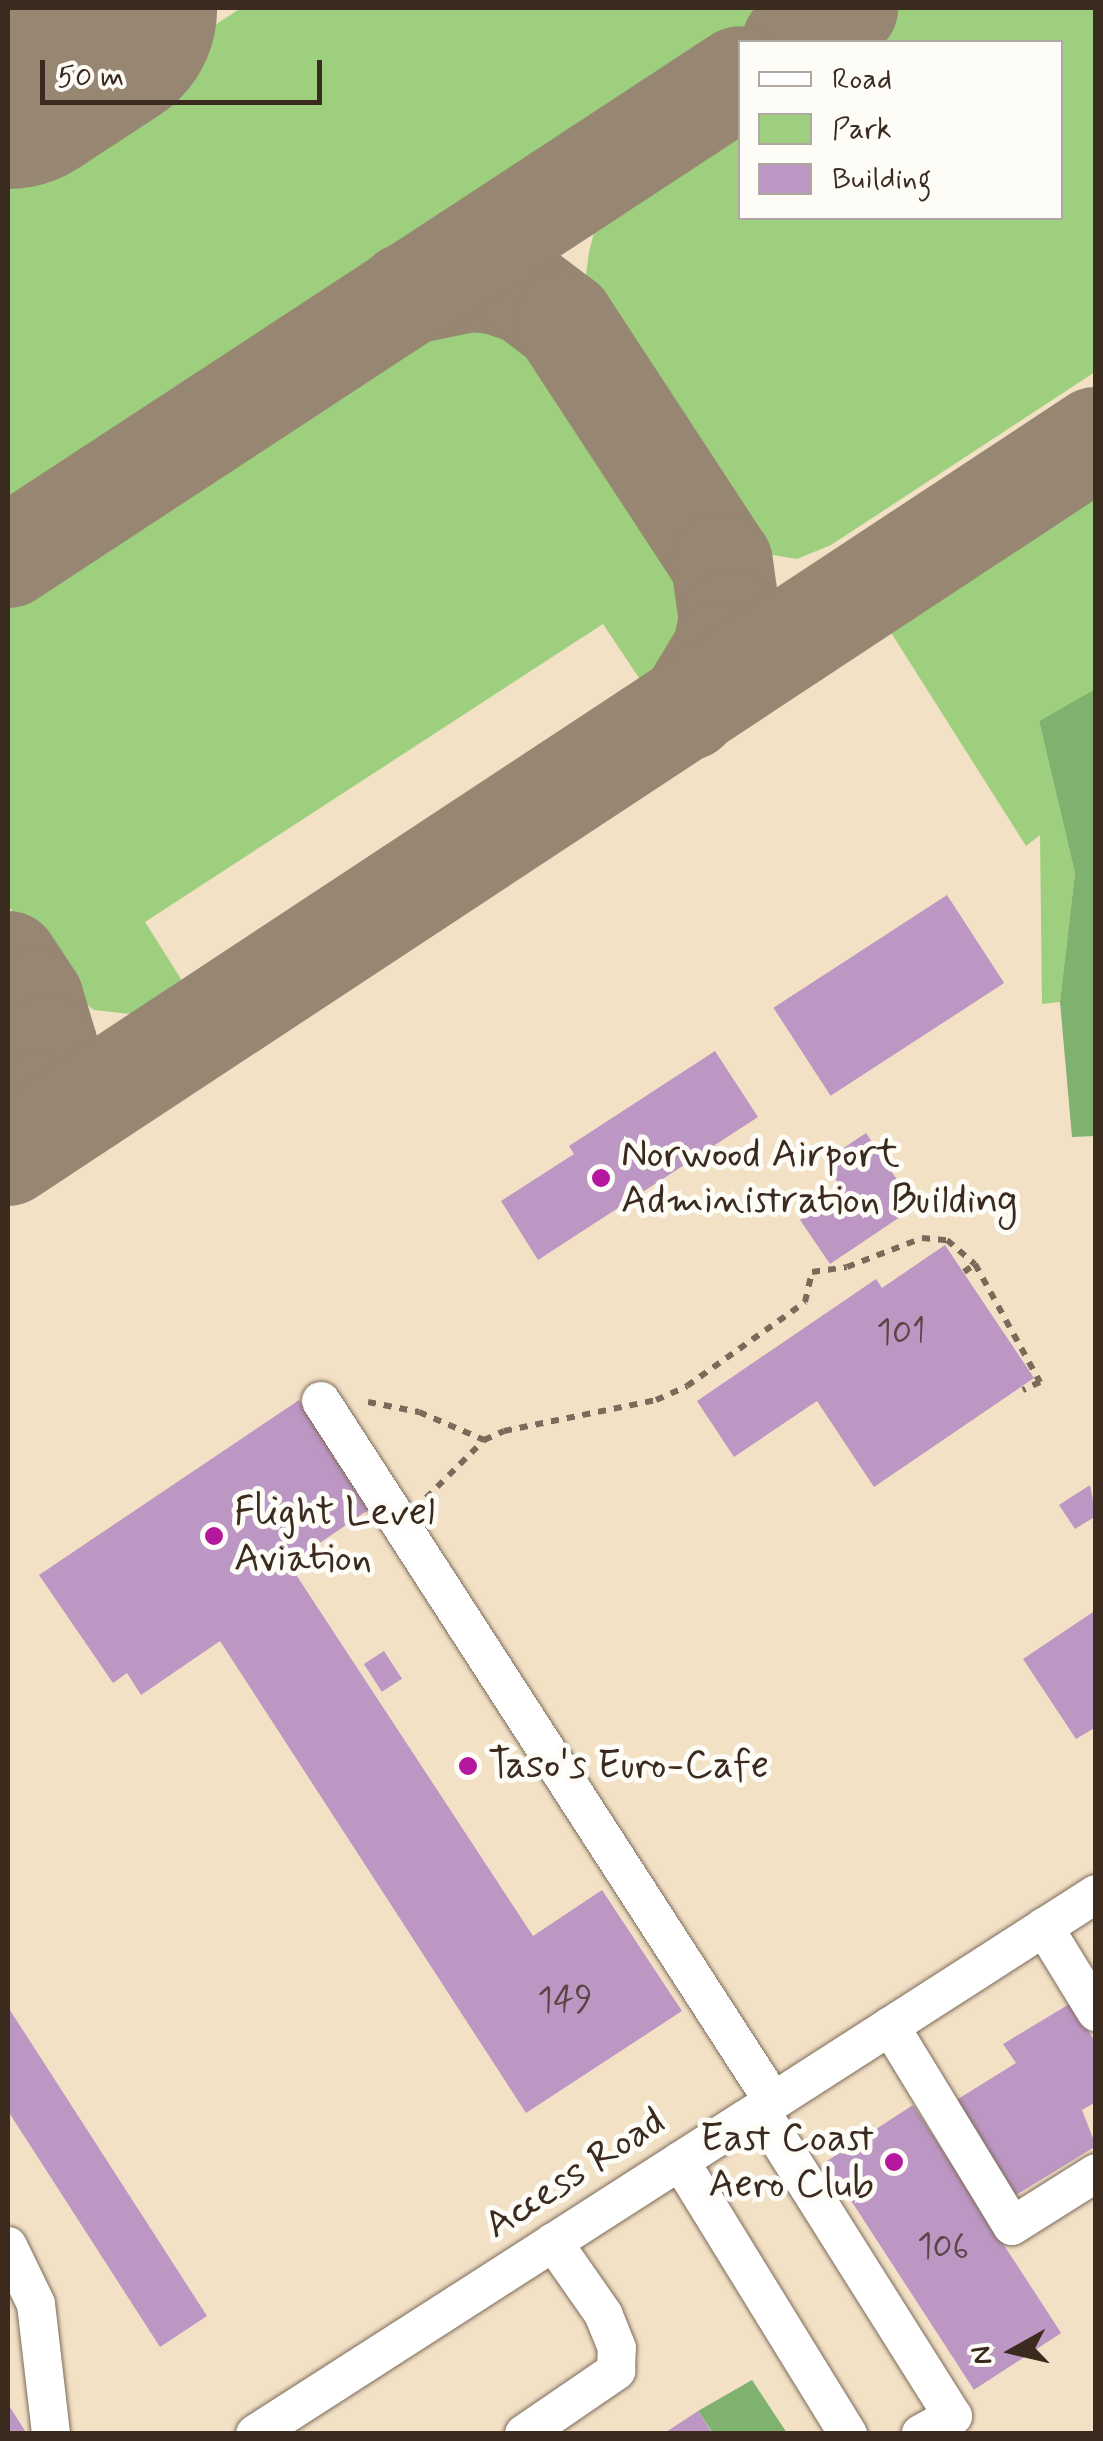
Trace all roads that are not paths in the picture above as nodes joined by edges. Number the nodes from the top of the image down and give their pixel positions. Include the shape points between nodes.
1 (322, 1401) road end
2 (1096, 1894) edge
3 (1044, 1927) junction
4 (1096, 2012) edge
5 (890, 2026) junction
6 (766, 2105) junction
7 (680, 2161) junction
8 (1096, 2173) edge
9 (554, 2242) junction
10 (8, 2246) edge
11 (50, 2434) edge
12 (255, 2434) edge
13 (524, 2434) edge
14 (848, 2434) edge
15 (921, 2434) edge

1 - 6 street
2 - 3 street, Access Road
3 - 4 street
3 - 5 street, Access Road
5 - 6 street, Access Road
5 - 8 street via 1012,2226
6 - 7 street, Access Road
6 - 15 street via 953,2416
7 - 9 street, Access Road
7 - 14 street
9 - 12 street, Access Road
9 - 13 street via 604,2315 617,2348 616,2371
10 - 11 street via 36,2304

